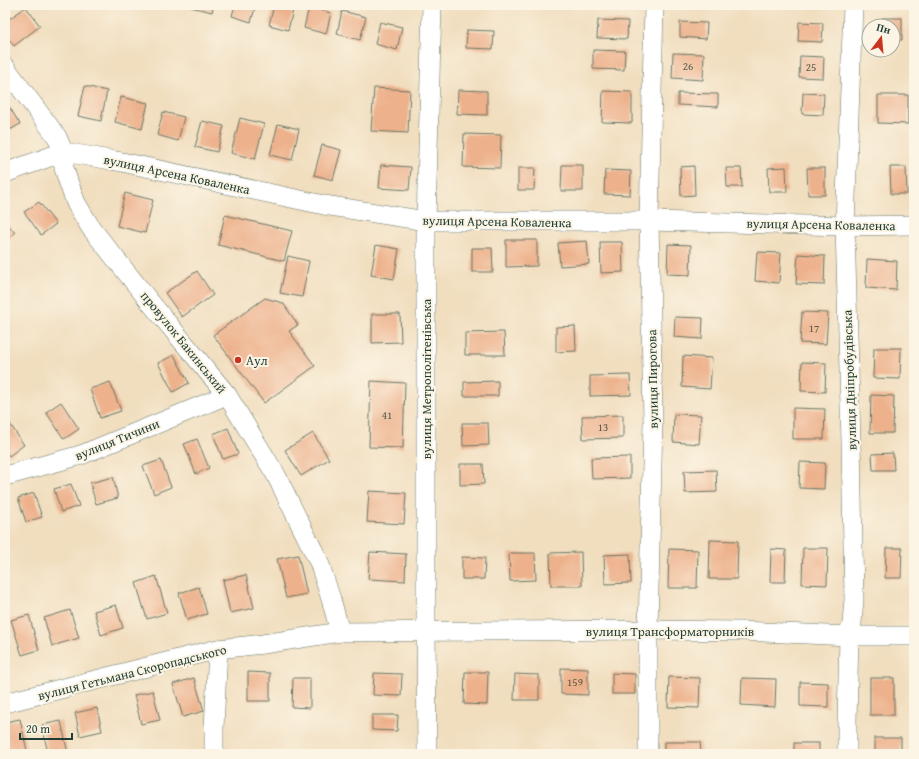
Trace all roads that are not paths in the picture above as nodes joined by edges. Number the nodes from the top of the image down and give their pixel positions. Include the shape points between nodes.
1 (432, 5) edge
2 (654, 5) edge
3 (853, 5) edge
4 (5, 67) edge
5 (62, 152) junction
6 (5, 173) edge
7 (426, 221) junction
8 (650, 221) junction
9 (914, 225) edge
10 (845, 226) junction
11 (227, 395) junction
12 (5, 476) edge
13 (648, 630) junction
14 (426, 631) junction
15 (340, 632) junction
16 (849, 636) junction
17 (914, 636) edge
18 (218, 649) junction
19 (5, 703) edge
20 (214, 754) edge
21 (427, 754) edge
22 (648, 754) edge
23 (847, 754) edge

1 - 7 street, вулиця Метрополітенівська
2 - 8 street, вулиця Пирогова
3 - 10 street, вулиця Дніпробудівська
4 - 5 street, провулок Бакинський via 57,137
5 - 6 street
5 - 7 street, вулиця Арсена Коваленка via 122,162 324,205
5 - 11 street, провулок Бакинський via 64,168 76,203 91,228
7 - 8 street, вулиця Арсена Коваленка
7 - 14 street, вулиця Метрополітенівська
8 - 10 street, вулиця Арсена Коваленка
8 - 13 street, вулиця Пирогова via 653,422
9 - 10 street, вулиця Арсена Коваленка
10 - 16 street, вулиця Дніпробудівська via 854,598
11 - 12 street, вулиця Тичини via 81,454
11 - 15 street, провулок Бакинський via 276,475 319,562
13 - 14 street, вулиця Трансформаторників
13 - 16 street, вулиця Трансформаторників
13 - 22 street, вулиця Пирогова
14 - 15 street, вулиця Гетьмана Скоропадського
14 - 21 street, вулиця Метрополітенівська
15 - 18 street, вулиця Гетьмана Скоропадського
16 - 17 street, вулиця Трансформаторників
16 - 23 street, вулиця Дніпробудівська
18 - 19 street, вулиця Гетьмана Скоропадського
18 - 20 street

